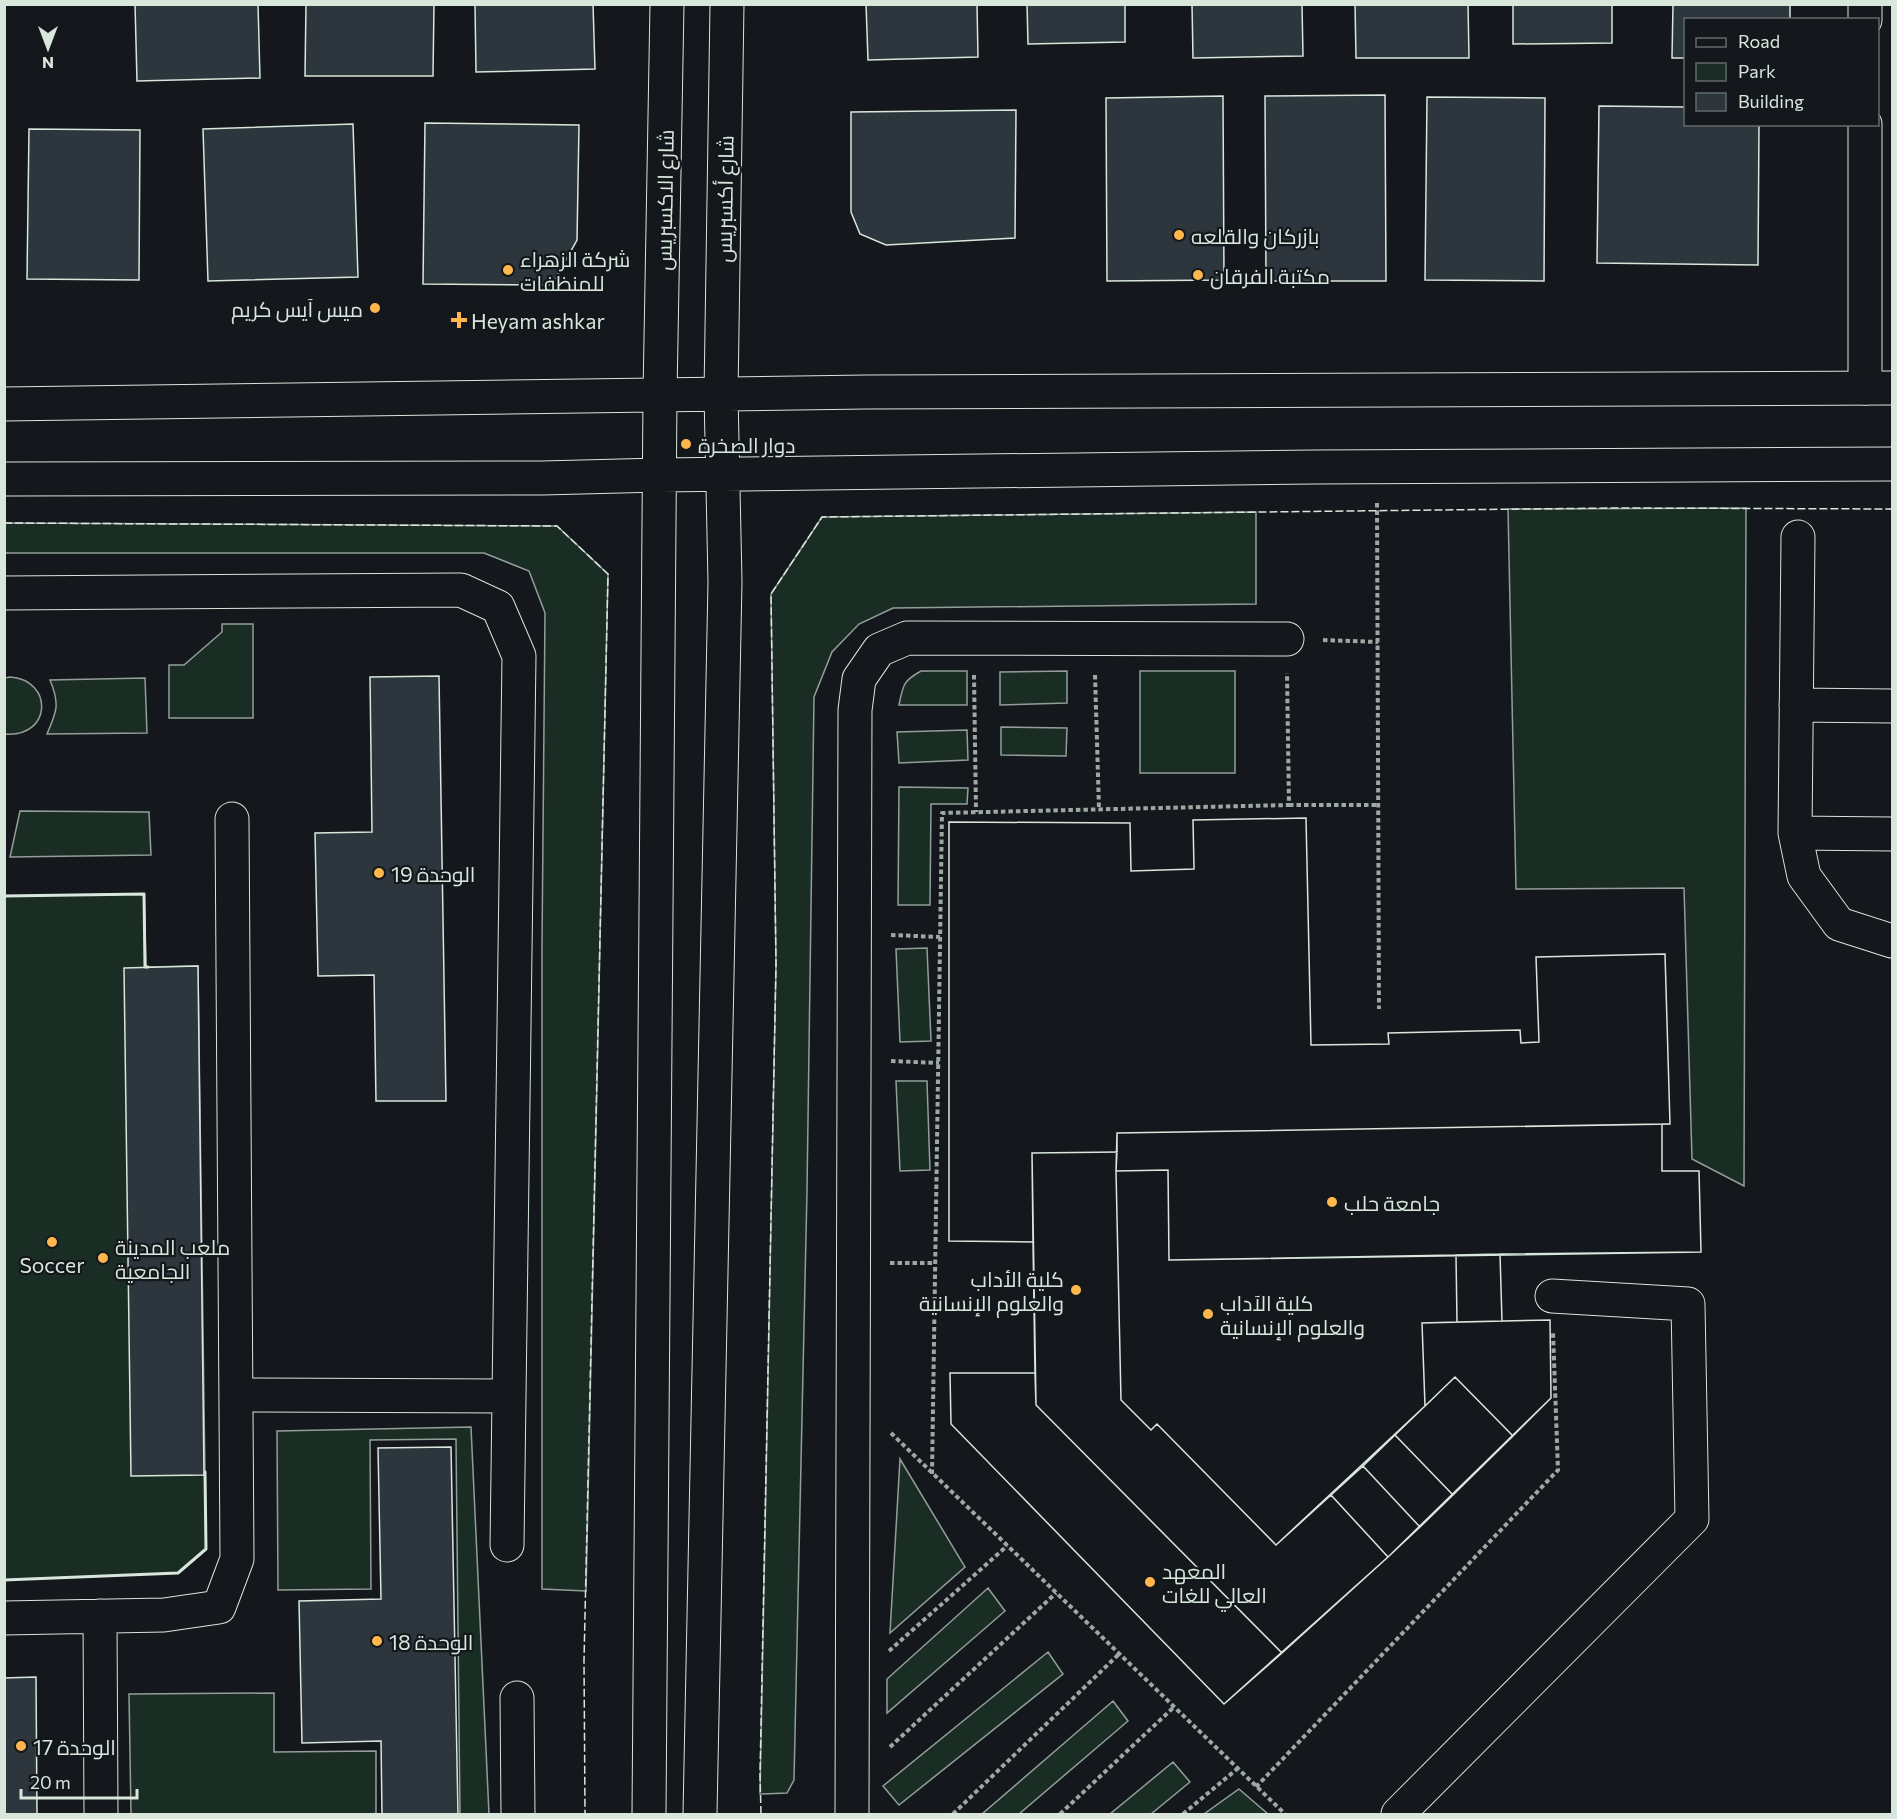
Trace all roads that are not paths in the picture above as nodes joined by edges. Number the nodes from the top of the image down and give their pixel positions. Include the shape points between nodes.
1 (667, 4) edge
2 (727, 4) edge
3 (1865, 126) edge
4 (1879, 388) edge
5 (721, 394) junction
6 (660, 395) junction
7 (4, 404) edge
8 (1893, 464) edge
9 (660, 475) junction
10 (722, 475) junction
11 (4, 479) edge
12 (1798, 537) dead end
13 (4, 592) edge
14 (1287, 639) road end
15 (1796, 705) junction
16 (1893, 706) edge
17 (232, 819) dead end
18 (1795, 833) junction
19 (1893, 834) edge
20 (1893, 941) edge
21 (1552, 1296) road end
22 (236, 1395) junction
23 (509, 1396) junction
24 (507, 1545) dead end
25 (100, 1616) junction
26 (4, 1618) edge
27 (517, 1698) dead end
28 (101, 1815) edge
29 (518, 1815) edge
30 (650, 1815) edge
31 (700, 1815) edge
32 (852, 1815) edge
33 (1398, 1815) edge

1 - 6 main road, شارع الاكسبريس
2 - 5 main road, شارع أكسبريس
3 - 4 main road
4 - 5 main road
5 - 6 main road
5 - 10 main road, شارع أكسبريس
6 - 7 main road
6 - 9 main road, شارع الاكسبريس
8 - 10 main road
9 - 10 main road
9 - 11 main road
9 - 30 main road, شارع الاكسبريس
10 - 31 main road, شارع أكسبريس via 725,582
12 - 15 main road
13 - 23 main road via 461,590 498,607 519,656
14 - 32 main road via 907,638 879,650 859,679 855,710
15 - 16 main road
15 - 18 main road
17 - 22 main road
18 - 19 main road
18 - 20 main road via 1804,876 1839,924
21 - 33 main road via 1689,1304 1692,1519
22 - 23 main road
22 - 25 main road via 237,1558 219,1607 164,1615
23 - 24 main road
25 - 26 main road
25 - 28 main road
27 - 29 main road

